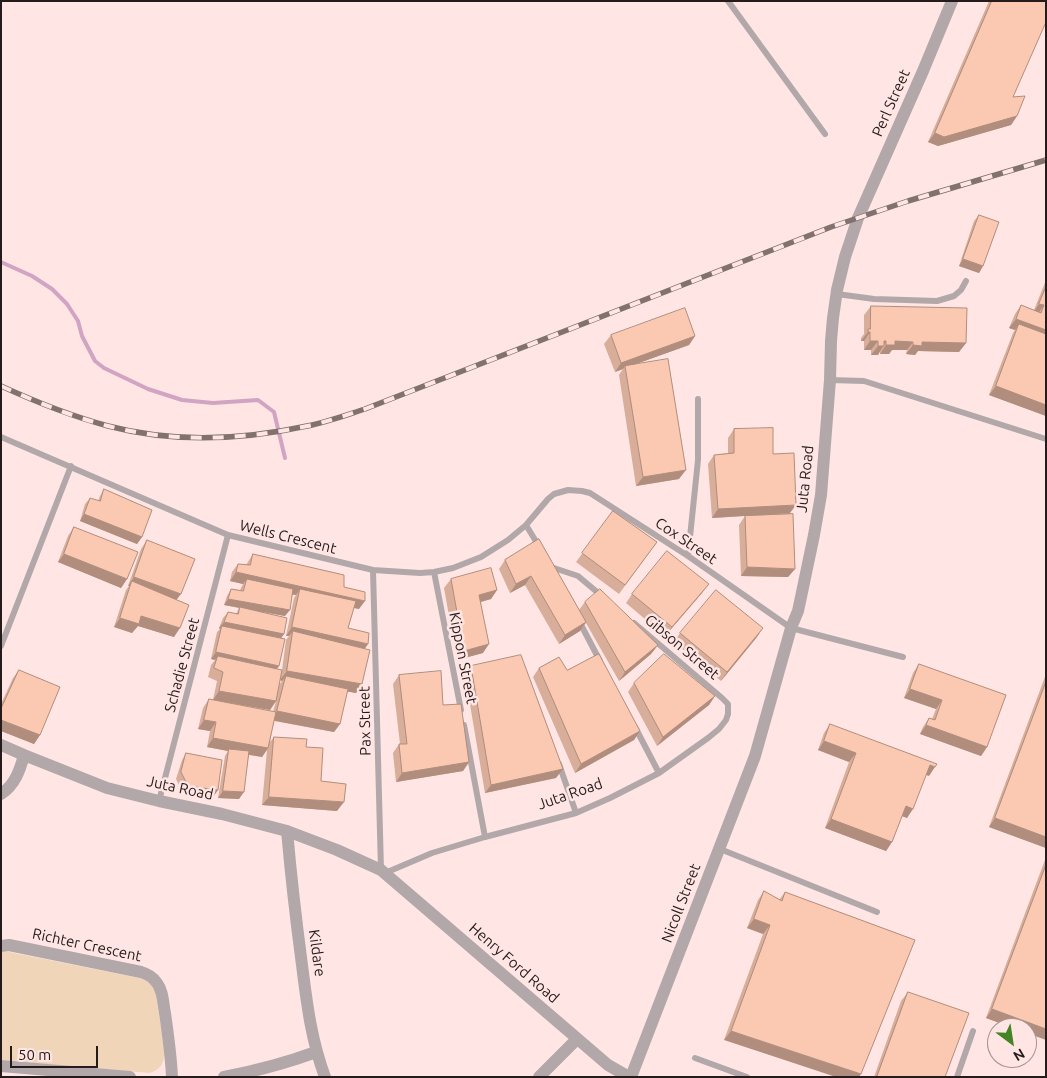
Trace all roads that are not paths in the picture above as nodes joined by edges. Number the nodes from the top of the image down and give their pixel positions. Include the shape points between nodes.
1 (728, 1) edge
2 (952, 1) edge
3 (825, 134) dead end
4 (858, 218) joint
5 (966, 281) dead end
6 (837, 294) junction
7 (830, 380) junction
8 (698, 399) dead end
9 (1, 437) edge
10 (1046, 439) edge
11 (70, 466) junction
12 (560, 492) joint
13 (526, 525) junction
14 (228, 535) junction
15 (688, 556) junction
16 (551, 567) junction
17 (373, 570) junction
18 (434, 572) junction
19 (555, 575) edge
20 (606, 599) edge
21 (578, 618) edge
22 (628, 618) edge
23 (791, 628) junction
24 (1, 646) edge
25 (903, 657) dead end
26 (605, 670) edge
27 (722, 698) joint
28 (632, 721) edge
29 (760, 741) joint
30 (1, 745) edge
31 (24, 755) junction
32 (557, 759) edge
33 (659, 773) junction
34 (1, 794) edge
35 (159, 801) junction
36 (576, 813) junction
37 (287, 831) junction
38 (485, 837) junction
39 (720, 849) junction
40 (383, 872) junction
41 (877, 912) dead end
42 (1, 946) edge
43 (973, 1031) dead end
44 (577, 1039) junction
45 (316, 1052) junction
46 (695, 1058) dead end
47 (1, 1066) edge
48 (130, 1077) edge
49 (172, 1077) edge
50 (224, 1077) edge
51 (325, 1077) edge
52 (539, 1077) edge
53 (630, 1077) edge
54 (747, 1077) edge
55 (956, 1077) edge

1 - 3 lane
2 - 4 street, Perl Street
4 - 6 street, Juta Road
5 - 6 lane via 954,296 936,301
6 - 7 street, Juta Road
7 - 10 lane via 864,381
7 - 23 street, Juta Road via 821,495 798,611
8 - 15 lane via 698,460
9 - 11 lane, Wells Crescent
11 - 14 lane, Wells Crescent
11 - 24 lane
12 - 13 lane, Wells Crescent via 548,499
12 - 15 lane, Cox Street via 576,490 590,493
13 - 16 lane
13 - 18 lane, Wells Crescent via 481,558
14 - 17 lane, Wells Crescent
14 - 35 lane, Schadie Street
15 - 23 lane, Cox Street
16 - 19 lane
16 - 20 lane via 578,576
17 - 18 lane, Wells Crescent
17 - 40 lane, Pax Street
18 - 38 lane, Kippon Street
21 - 26 lane
22 - 27 lane, Gibson Street
23 - 25 lane
23 - 29 street, Juta Road
27 - 33 lane, Juta Road via 728,704 728,714 719,729
28 - 33 lane
29 - 39 street, Nicoll Street
30 - 31 street, Juta Road
31 - 34 street via 11,786
31 - 35 street, Juta Road via 107,788
32 - 36 lane
33 - 36 lane, Juta Road
35 - 37 street, Juta Road
36 - 38 lane, Juta Road
37 - 40 street, Juta Road
37 - 45 street, Kildare via 293,899
38 - 40 lane, Juta Road
39 - 41 lane
39 - 53 street, Nicoll Street
40 - 44 street, Henry Ford Road
42 - 49 street, Richter Crescent via 148,974 162,994
43 - 55 lane
44 - 52 street
44 - 53 street, Henry Ford Road via 608,1065
45 - 50 street via 256,1071
45 - 51 street, Kildare
46 - 54 lane
47 - 48 street

